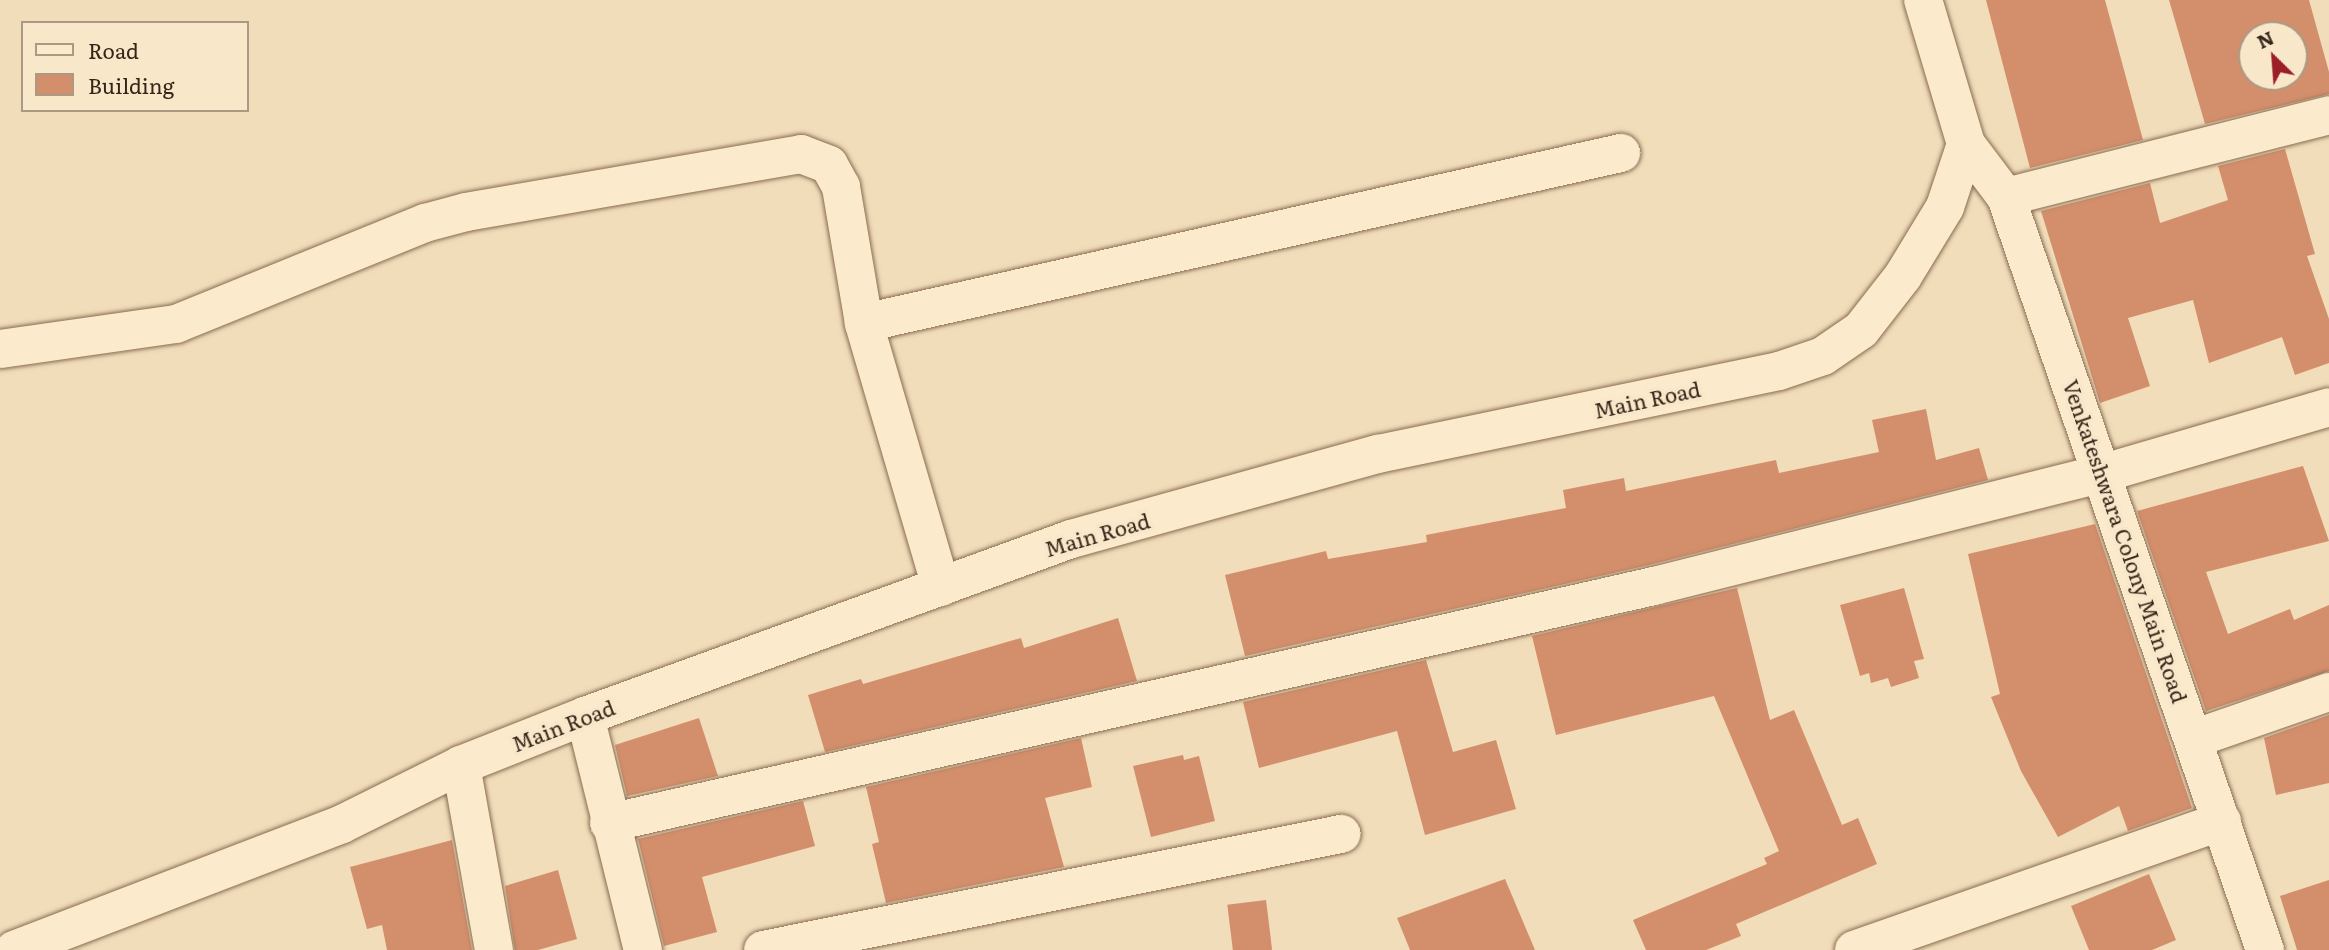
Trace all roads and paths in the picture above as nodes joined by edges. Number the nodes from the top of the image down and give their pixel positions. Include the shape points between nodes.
1 (1923, 0) edge
2 (2329, 115) edge
3 (1966, 144) junction
4 (1620, 153) dead end
5 (2006, 197) junction
6 (864, 323) junction
7 (0, 349) edge
8 (2329, 407) edge
9 (2104, 473) junction
10 (941, 587) junction
11 (2329, 692) edge
12 (585, 716) junction
13 (2193, 739) junction
14 (461, 765) junction
15 (2222, 821) junction
16 (609, 823) junction
17 (1341, 834) dead end
18 (14, 950) edge
19 (494, 950) edge
20 (643, 950) edge
21 (763, 950) edge
22 (1854, 950) edge
23 (2265, 950) edge

1 - 3 street
2 - 5 street
3 - 5 street, Venkateshwara Colony Main Road
3 - 10 street, Main Road via 1945,207 1903,276 1861,330 1824,356 1779,371 1378,454 1071,539
4 - 6 street
5 - 9 street, Venkateshwara Colony Main Road
6 - 7 street via 841,187 829,165 801,154 466,212 425,223 176,324
6 - 10 street
8 - 9 street
9 - 13 street, Venkateshwara Colony Main Road
9 - 16 street via 1654,586
10 - 12 street, Main Road
11 - 13 street
12 - 14 street, Main Road
12 - 16 street
13 - 15 street, Venkateshwara Colony Main Road
14 - 18 street, Main Road via 342,824
14 - 19 street
15 - 22 street
15 - 23 street, Venkateshwara Colony Main Road
16 - 20 street
17 - 21 street

